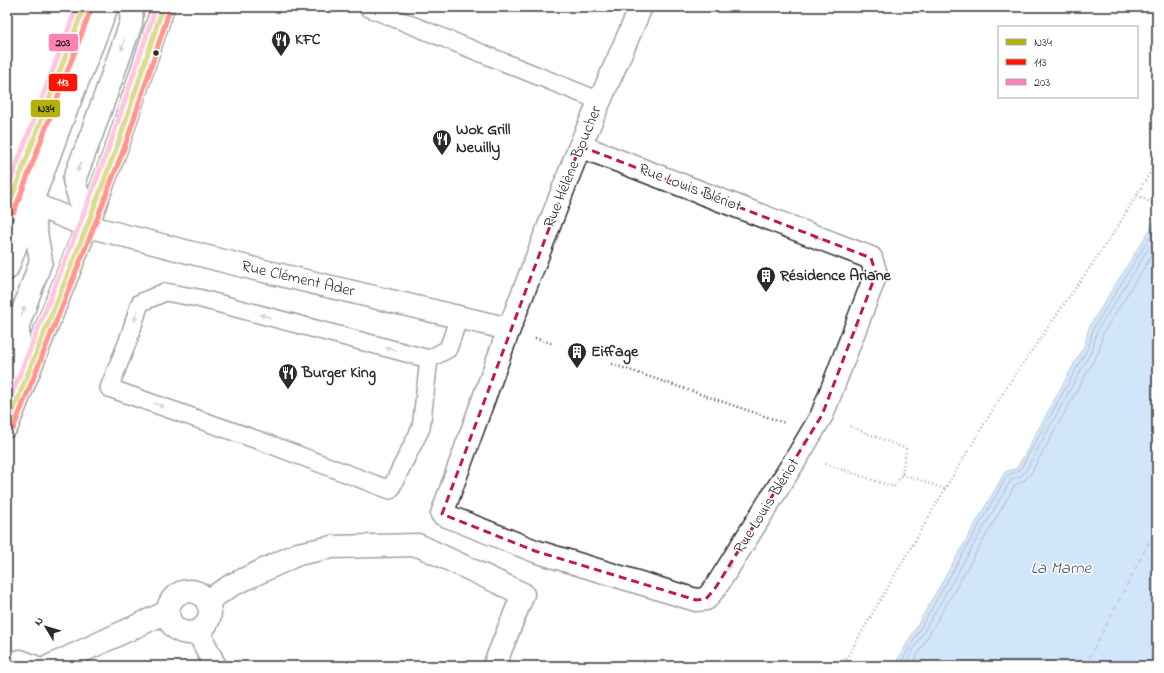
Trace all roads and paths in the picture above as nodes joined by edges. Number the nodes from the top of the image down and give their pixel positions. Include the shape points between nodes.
1 (84, 7) edge
2 (107, 7) edge
3 (132, 7) edge
4 (163, 7) edge
5 (368, 7) edge
6 (641, 7) edge
7 (600, 101) junction
8 (580, 146) junction
9 (1157, 161) edge
10 (1137, 195) junction
11 (15, 200) edge
12 (1157, 206) edge
13 (87, 226) junction
14 (9, 259) edge
15 (459, 317) junction
16 (510, 329) junction
17 (429, 359) junction
18 (612, 364) dead end
19 (20, 391) junction
20 (817, 424) junction
21 (7, 426) edge
22 (799, 454) junction
23 (902, 474) junction
24 (945, 489) junction
25 (207, 601) junction
26 (167, 612) junction
27 (198, 631) junction
28 (8, 665) edge
29 (57, 665) edge
30 (33, 666) edge
31 (215, 666) edge
32 (494, 666) edge
33 (842, 666) edge

1 - 11 lane
2 - 11 street
3 -> 13 street via 131,23 74,180
4 - 13 street via 119,141
5 - 7 lane
6 - 7 street, Rue Hélène Boucher
7 - 8 street, Rue Hélène Boucher
8 - 16 street, Rue Hélène Boucher
20 -> 8 street, Rue Louis Blériot via 876,274 871,258
9 - 10 path
10 - 12 path
10 - 24 path via 1115,231 1006,388
11 - 13 street, Rue Clément Ader
11 - 14 street
19 -> 11 street via 18,325 41,261
13 - 15 street, Rue Clément Ader
13 - 19 street
15 - 16 street, Rue Clément Ader
15 - 17 lane via 448,349
16 -> 22 street, Rue Louis Blériot via 442,514 535,551 696,600 706,599
17 -> 17 lane via 205,300 164,292 140,303 109,388 390,490 421,428
18 - 20 path
19 - 21 street
22 -> 20 street, Rue Louis Blériot
20 - 23 path via 906,449
22 - 23 path via 894,488
23 - 24 path
24 - 33 path
25 - 26 street via 197,592 183,591 171,599
25 - 27 street via 210,607 208,621
25 - 32 street via 232,585 298,554 332,547 418,545 523,594
26 - 27 street via 168,620 178,630 191,634
26 - 29 street
27 - 31 street
28 - 30 street via 20,661

